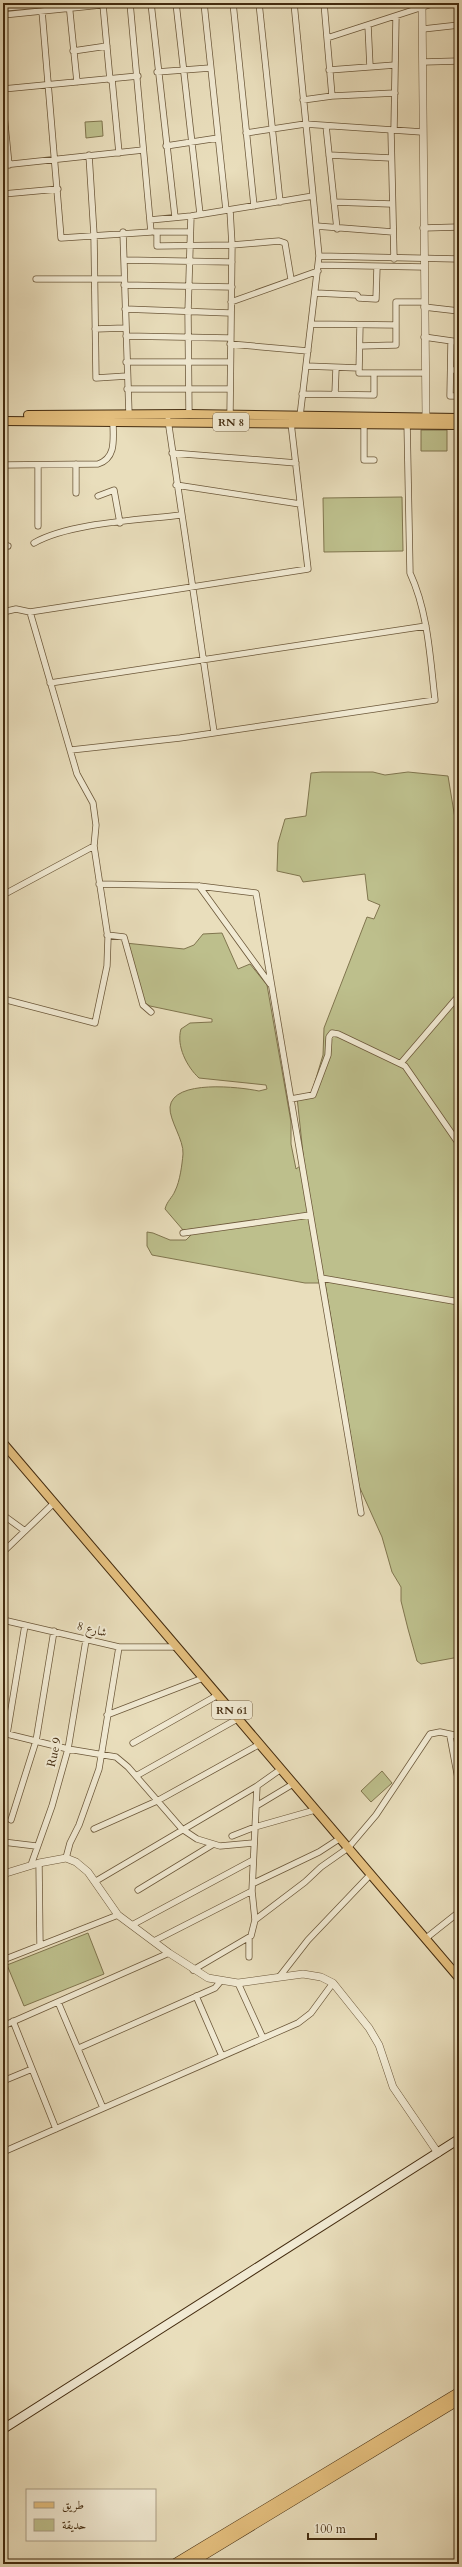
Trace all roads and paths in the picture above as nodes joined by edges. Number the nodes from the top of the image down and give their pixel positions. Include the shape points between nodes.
1 (63, 3) edge
2 (121, 3) edge
3 (130, 3) edge
4 (150, 3) edge
5 (176, 3) edge
6 (204, 3) edge
7 (233, 3) edge
8 (259, 3) edge
9 (294, 3) edge
10 (324, 3) edge
11 (435, 3) edge
12 (103, 5) junction
13 (422, 5) edge
14 (67, 7) edge
15 (3, 8) edge
16 (42, 11) junction
17 (3, 15) edge
18 (396, 17) junction
19 (368, 25) junction
20 (459, 26) edge
21 (423, 30) junction
22 (327, 38) junction
23 (107, 46) junction
24 (73, 51) junction
25 (459, 61) edge
26 (423, 62) junction
27 (396, 66) junction
28 (370, 67) junction
29 (210, 68) junction
30 (183, 70) junction
31 (329, 70) junction
32 (158, 72) junction
33 (138, 76) junction
34 (111, 80) junction
35 (76, 82) junction
36 (49, 86) junction
37 (3, 89) edge
38 (395, 92) junction
39 (332, 96) junction
40 (303, 100) junction
41 (3, 104) edge
42 (306, 124) junction
43 (326, 126) junction
44 (273, 129) junction
45 (392, 130) junction
46 (422, 132) junction
47 (246, 133) junction
48 (218, 138) junction
49 (191, 143) junction
50 (166, 146) junction
51 (142, 150) junction
52 (119, 153) junction
53 (89, 155) junction
54 (329, 155) junction
55 (54, 158) junction
56 (391, 158) junction
57 (6, 165) edge
58 (58, 189) junction
59 (3, 194) edge
60 (313, 196) junction
61 (280, 202) junction
62 (334, 202) junction
63 (391, 204) junction
64 (254, 206) junction
65 (228, 210) junction
66 (200, 214) junction
67 (191, 216) junction
68 (175, 217) junction
69 (150, 220) junction
70 (316, 226) junction
71 (459, 227) edge
72 (337, 228) junction
73 (423, 228) junction
74 (123, 232) junction
75 (154, 232) junction
76 (190, 232) junction
77 (393, 232) junction
78 (94, 234) junction
79 (189, 245) junction
80 (232, 245) junction
81 (319, 256) junction
82 (394, 259) junction
83 (424, 259) junction
84 (459, 259) edge
85 (124, 260) junction
86 (189, 260) junction
87 (232, 262) junction
88 (377, 267) junction
89 (424, 267) junction
90 (319, 268) junction
91 (291, 278) junction
92 (36, 279) dead end
93 (95, 280) junction
94 (124, 282) junction
95 (188, 287) junction
96 (232, 287) junction
97 (316, 293) junction
98 (231, 302) junction
99 (424, 305) junction
100 (125, 309) junction
101 (459, 311) edge
102 (188, 312) junction
103 (230, 313) junction
104 (312, 324) junction
105 (360, 325) junction
106 (396, 325) junction
107 (125, 328) junction
108 (95, 329) junction
109 (126, 336) junction
110 (188, 337) junction
111 (424, 337) junction
112 (230, 341) junction
113 (451, 342) junction
114 (459, 342) edge
115 (360, 346) junction
116 (308, 351) junction
117 (126, 362) junction
118 (188, 362) junction
119 (230, 362) junction
120 (306, 366) junction
121 (336, 368) junction
122 (359, 368) junction
123 (451, 370) junction
124 (459, 370) edge
125 (374, 373) junction
126 (425, 373) junction
127 (127, 376) junction
128 (188, 388) junction
129 (127, 389) junction
130 (229, 389) junction
131 (302, 394) junction
132 (335, 394) junction
133 (459, 396) edge
134 (129, 414) junction
135 (189, 414) junction
136 (230, 415) junction
137 (3, 416) edge
138 (300, 416) junction
139 (167, 418) junction
140 (426, 418) junction
141 (459, 418) edge
142 (3, 421) edge
143 (113, 421) junction
144 (407, 422) junction
145 (291, 423) junction
146 (364, 424) junction
147 (459, 425) edge
148 (172, 453) junction
149 (374, 460) dead end
150 (76, 464) junction
151 (296, 464) junction
152 (3, 465) edge
153 (38, 465) junction
154 (176, 485) junction
155 (76, 493) dead end
156 (98, 496) dead end
157 (300, 504) junction
158 (181, 515) junction
159 (120, 523) junction
160 (38, 526) dead end
161 (34, 542) dead end
162 (191, 588) junction
163 (3, 612) edge
164 (30, 612) junction
165 (426, 626) junction
166 (202, 661) junction
167 (50, 683) junction
168 (214, 732) junction
169 (71, 750) junction
170 (94, 846) junction
171 (99, 884) junction
172 (199, 886) junction
173 (3, 895) edge
174 (107, 935) junction
175 (272, 986) junction
176 (3, 999) edge
177 (455, 1000) dead end
178 (151, 1012) dead end
179 (401, 1063) junction
180 (291, 1099) junction
181 (459, 1144) edge
182 (310, 1215) junction
183 (183, 1233) dead end
184 (321, 1278) junction
185 (459, 1302) edge
186 (3, 1443) edge
187 (54, 1503) junction
188 (361, 1513) dead end
189 (3, 1515) edge
190 (25, 1531) junction
191 (3, 1552) edge
192 (3, 1620) edge
193 (25, 1625) junction
194 (54, 1631) junction
195 (86, 1640) junction
196 (119, 1647) junction
197 (176, 1647) junction
198 (203, 1678) junction
199 (218, 1695) junction
200 (107, 1715) junction
201 (238, 1718) junction
202 (5, 1734) edge
203 (450, 1736) junction
204 (459, 1736) edge
205 (36, 1740) junction
206 (3, 1741) edge
207 (133, 1743) dead end
208 (260, 1744) junction
209 (68, 1749) junction
210 (102, 1754) junction
211 (281, 1769) junction
212 (136, 1776) junction
213 (293, 1784) junction
214 (459, 1784) edge
215 (257, 1786) junction
216 (157, 1801) junction
217 (258, 1805) junction
218 (315, 1810) junction
219 (11, 1820) dead end
220 (255, 1827) junction
221 (94, 1829) dead end
222 (182, 1829) junction
223 (232, 1836) dead end
224 (339, 1839) junction
225 (3, 1842) edge
226 (253, 1843) junction
227 (212, 1845) junction
228 (36, 1846) junction
229 (348, 1848) junction
230 (66, 1858) junction
231 (253, 1860) junction
232 (39, 1863) junction
233 (31, 1865) junction
234 (3, 1874) edge
235 (370, 1875) junction
236 (96, 1881) junction
237 (254, 1883) junction
238 (138, 1890) dead end
239 (252, 1891) junction
240 (459, 1912) edge
241 (118, 1915) junction
242 (256, 1920) junction
243 (132, 1925) junction
244 (249, 1939) junction
245 (426, 1939) junction
246 (154, 1941) junction
247 (40, 1945) junction
248 (169, 1953) junction
249 (249, 1957) dead end
250 (3, 1960) edge
251 (193, 1970) junction
252 (280, 1976) junction
253 (459, 1978) edge
254 (220, 1982) junction
255 (238, 1983) junction
256 (333, 1983) junction
257 (196, 1996) junction
258 (58, 2002) junction
259 (13, 2022) junction
260 (3, 2026) edge
261 (263, 2038) junction
262 (79, 2048) junction
263 (222, 2056) junction
264 (32, 2069) junction
265 (3, 2081) edge
266 (103, 2108) junction
267 (56, 2128) junction
268 (459, 2139) edge
269 (3, 2152) edge
270 (438, 2153) junction
271 (459, 2392) edge
272 (459, 2400) edge
273 (3, 2429) edge
274 (174, 2564) edge
275 (189, 2564) edge

1 - 14 street
1 - 15 street
2 - 12 street
3 - 33 street
4 - 32 street
5 - 30 street
6 - 29 street
7 - 47 street
8 - 44 street
9 - 40 street
10 - 22 street
11 - 13 street
12 - 14 street
12 - 23 street
13 - 18 street
13 - 21 street
14 - 16 street
14 - 24 street
16 - 17 street
16 - 36 street
18 - 19 street
18 - 27 street
19 - 22 street
19 - 28 street
20 - 21 street
21 - 26 street
22 - 31 street
23 - 24 street
23 - 34 street
24 - 35 street
25 - 26 street
26 - 46 street
27 - 28 street
27 - 38 street
28 - 31 street
29 - 30 street
29 - 48 street
30 - 32 street
30 - 49 street
31 - 39 street
32 - 50 street
33 - 34 street
33 - 51 street
34 - 35 street
34 - 52 street
35 - 36 street
36 - 37 street
36 - 55 street
38 - 39 street
38 - 45 street
39 - 40 street
40 - 42 street
41 - 57 street
42 - 43 street
42 - 44 street
42 - 60 street
43 - 45 street
43 - 54 street
44 - 47 street
44 - 61 street
45 - 46 street
45 - 56 street
46 - 73 street
47 - 64 street
48 - 49 street
48 - 65 street
49 - 50 street
49 - 66 street
50 - 68 street
51 - 52 street
51 - 69 street
52 - 53 street
53 - 55 street
53 - 78 street
54 - 56 street
54 - 62 street
55 - 57 street
55 - 58 street
56 - 63 street
58 - 59 street
58 - 78 street via 61,238
60 - 61 street
60 - 70 street
61 - 64 street
62 - 63 street
62 - 72 street
63 - 77 street
64 - 65 street
65 - 66 street
65 - 80 street
66 - 67 street
67 - 68 street
67 - 76 street
68 - 69 street
69 - 75 street
70 - 72 street
70 - 81 street
71 - 73 street
72 - 77 street
73 - 83 street
74 - 75 street
74 - 78 street
74 - 85 street
75 - 76 street
75 - 79 street via 157,246
76 - 79 street
77 - 82 street
78 - 93 street
79 - 80 street
79 - 86 street
80 - 87 street
80 - 91 street via 279,241 284,243
81 - 82 street
81 - 90 street
82 - 83 street
83 - 84 street
83 - 89 street
85 - 86 street
85 - 94 street
86 - 87 street
86 - 95 street
87 - 96 street
88 - 89 street
88 - 90 street
88 - 97 street via 376,299 359,298 358,295
89 - 99 street
90 - 91 street
90 - 97 street
91 - 98 street
92 - 93 street
93 - 94 street
93 - 108 street
94 - 95 street
94 - 100 street
95 - 96 street
95 - 102 street
96 - 98 street
97 - 104 street
98 - 103 street
99 - 101 street
99 - 106 street via 396,302
99 - 111 street
100 - 102 street
100 - 107 street
102 - 103 street
102 - 110 street
103 - 112 street
104 - 105 street
104 - 116 street
105 - 106 street
105 - 115 street
106 - 115 street via 396,345
107 - 108 street
107 - 109 street
108 - 127 street via 96,378
109 - 110 street
109 - 117 street
110 - 112 street
110 - 118 street
111 - 113 street
111 - 126 street
112 - 116 street
112 - 119 street
113 - 114 street
113 - 123 street
115 - 122 street
116 - 120 street
117 - 118 street
117 - 127 street
118 - 119 street
118 - 128 street
119 - 130 street
120 - 121 street
120 - 131 street
121 - 122 street
121 - 132 street
122 - 125 street via 359,372
123 - 124 street
123 - 133 street via 450,396
125 - 126 street
125 - 132 street via 374,395
126 - 140 street
127 - 129 street
128 - 129 street
128 - 130 street
128 - 135 street
129 - 134 street
130 - 136 street
131 - 132 street
131 - 138 street
134 - 137 main road, RN 8
134 - 139 main road, RN 8
135 - 136 main road, RN 8
135 - 139 main road, RN 8
136 - 138 main road, RN 8
138 - 144 main road, RN 8
139 - 143 main road, RN 8
139 - 145 main road, RN 8
139 - 148 street
140 - 141 main road, RN 8
140 - 144 main road, RN 8
142 - 143 main road, RN 8
143 - 150 street via 113,446 108,459 98,464
144 - 146 main road, RN 8
144 - 147 main road, RN 8
144 - 165 street via 410,573 418,592
145 - 146 main road, RN 8
145 - 151 street
146 - 149 street via 364,460
148 - 151 street
148 - 154 street
150 - 153 street
150 - 155 street
151 - 157 street
152 - 153 street
153 - 160 street
154 - 157 street
154 - 158 street
156 - 159 street via 112,490 115,492
157 - 162 street via 308,569
158 - 159 street
158 - 162 street
159 - 161 street via 46,536
162 - 164 street
162 - 166 street
163 - 164 street via 16,609
164 - 167 street
165 - 166 street
165 - 168 street via 435,700
166 - 167 street
166 - 168 street
167 - 169 street
168 - 169 street
169 - 170 street via 76,774 93,803 96,825
170 - 171 street
170 - 173 street
171 - 172 street
171 - 174 street
172 - 175 street
172 - 175 street via 256,893
174 - 176 street via 107,966 95,1023
174 - 178 street via 124,937 143,1005
175 - 180 street
177 - 179 street
179 - 180 street via 332,1033 329,1037 328,1055 313,1095
179 - 181 street
180 - 182 street
182 - 183 street
182 - 184 street
184 - 185 street
184 - 188 street
186 - 187 main road, RN 61
187 - 190 street
187 - 197 main road, RN 61
189 - 190 street
190 - 191 street
192 - 193 street, شارع 8
193 - 194 street, شارع 8
193 - 202 street
194 - 195 street, شارع 8
194 - 205 street
195 - 196 street, شارع 8
195 - 209 street, Rue 9
196 - 197 street, شارع 8
196 - 200 street
197 - 198 main road, RN 61
198 - 199 main road, RN 61
198 - 200 street
199 - 201 main road, RN 61
199 - 207 street
200 - 210 street
201 - 208 main road, RN 61
201 - 212 street
202 - 205 street
202 - 206 street
203 - 204 street
203 - 214 street
203 - 229 street via 434,1732 427,1737 376,1815
205 - 209 street
205 - 219 street
208 - 211 main road, RN 61
208 - 216 street
209 - 210 street
209 - 228 street, Rue 9 via 52,1806
210 - 212 street via 122,1760
210 - 230 street via 91,1797
211 - 213 main road, RN 61
211 - 215 street
212 - 216 street
213 - 217 street
213 - 218 main road, RN 61
215 - 217 street
215 - 222 street
216 - 221 street
216 - 222 street
217 - 220 street
218 - 220 street
218 - 224 main road, RN 61
220 - 223 street
220 - 226 street
222 - 227 street
222 - 236 street
224 - 229 main road, RN 61
224 - 237 street via 319,1852
225 - 228 street
226 - 227 street
226 - 231 street
227 - 238 street
228 - 233 street, Rue 9
229 - 235 main road, RN 61
229 - 242 street
230 - 232 street
230 - 236 street via 83,1866
231 - 237 street
231 - 243 street
232 - 233 street
232 - 247 street
233 - 234 street
235 - 245 main road, RN 61
235 - 252 street via 308,1940
236 - 241 street
237 - 239 street
239 - 242 street
239 - 246 street
240 - 245 street
241 - 243 street
241 - 247 street
242 - 244 street
243 - 246 street
244 - 249 street
244 - 251 street
245 - 253 main road, RN 61
246 - 248 street
247 - 250 street
248 - 251 street
248 - 258 street
251 - 254 street
252 - 255 street
252 - 256 street via 313,1975
254 - 255 street
254 - 257 street via 215,1988
255 - 261 street
256 - 261 street via 303,2020
256 - 270 street via 379,2045 391,2082
257 - 262 street
257 - 263 street
258 - 259 street
258 - 262 street
259 - 260 street
259 - 264 street
261 - 263 street
262 - 266 street
263 - 266 street
264 - 265 street
264 - 267 street
266 - 267 street
267 - 269 street
268 - 270 main road
270 - 273 main road
271 - 274 highway
272 - 275 highway

